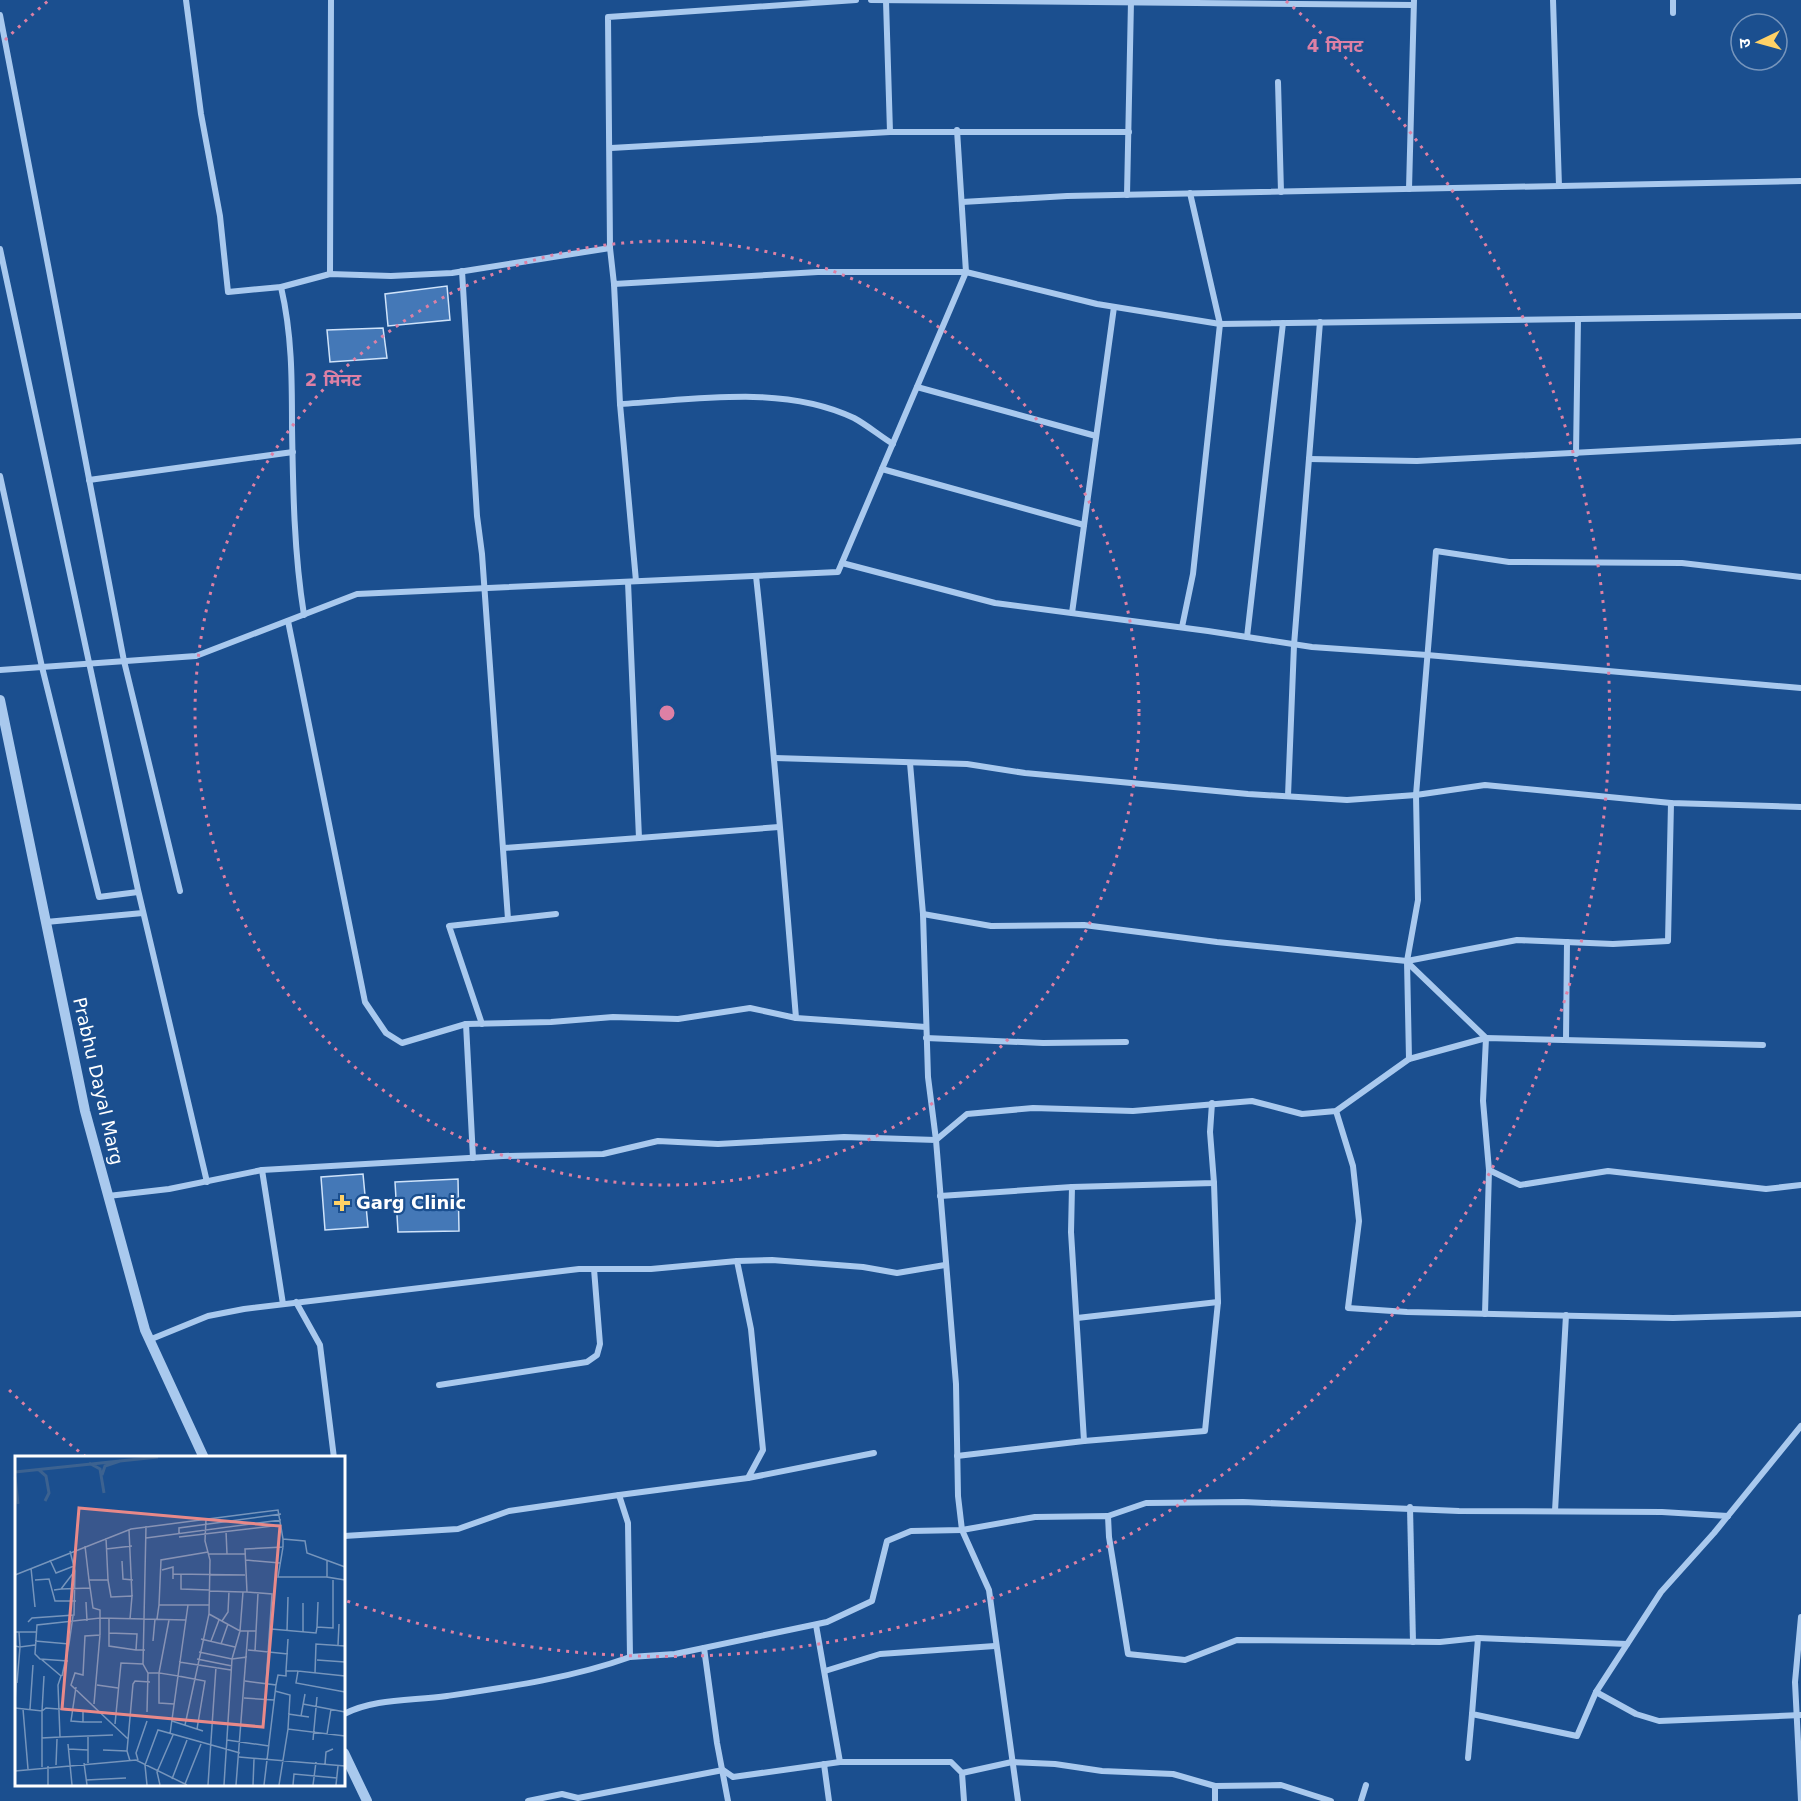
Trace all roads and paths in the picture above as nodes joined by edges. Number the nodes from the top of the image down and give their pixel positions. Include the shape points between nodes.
1 (186, 0) edge
2 (331, 0) edge
3 (856, 0) edge
4 (871, 0) edge
5 (928, 0) edge
6 (1553, 0) edge
7 (1673, 0) edge
8 (886, 1) edge
9 (1131, 2) edge
10 (1414, 2) edge
11 (1673, 13) dead end
12 (0, 15) edge
13 (1278, 82) dead end
14 (957, 130) junction
15 (890, 132) junction
16 (1129, 132) junction
17 (611, 148) junction
18 (1801, 181) edge
19 (1559, 186) junction
20 (1408, 189) junction
21 (1281, 192) junction
22 (1190, 193) junction
23 (1127, 195) junction
24 (962, 202) junction
25 (610, 248) junction
26 (0, 249) edge
27 (462, 271) junction
28 (966, 272) junction
29 (330, 274) junction
30 (614, 284) junction
31 (281, 286) junction
32 (1113, 307) junction
33 (1801, 316) edge
34 (1578, 319) junction
35 (1320, 322) junction
36 (1283, 323) junction
37 (1220, 324) junction
38 (917, 387) junction
39 (621, 404) junction
40 (1096, 436) junction
41 (1801, 441) edge
42 (893, 444) junction
43 (293, 452) junction
44 (1576, 454) junction
45 (1309, 459) junction
46 (882, 469) junction
47 (0, 476) edge
48 (89, 480) junction
49 (1084, 525) junction
50 (842, 562) junction
51 (756, 576) junction
52 (1801, 578) edge
53 (628, 582) junction
54 (636, 582) junction
55 (484, 588) junction
56 (1072, 613) junction
57 (304, 615) junction
58 (288, 621) junction
59 (1182, 627) junction
60 (1247, 637) junction
61 (1294, 645) junction
62 (1427, 655) junction
63 (124, 661) junction
64 (89, 663) junction
65 (42, 667) junction
66 (0, 670) edge
67 (1801, 688) edge
68 (0, 700) edge
69 (776, 758) junction
70 (910, 763) junction
71 (1416, 795) junction
72 (1288, 796) junction
73 (1671, 803) junction
74 (1801, 807) edge
75 (779, 827) junction
76 (639, 838) junction
77 (504, 849) junction
78 (180, 891) dead end
79 (138, 892) junction
80 (143, 913) junction
81 (556, 914) dead end
82 (923, 914) junction
83 (508, 919) junction
84 (46, 921) junction
85 (1567, 942) junction
86 (1407, 961) junction
87 (796, 1018) junction
88 (465, 1024) junction
89 (482, 1024) junction
90 (926, 1027) junction
91 (926, 1038) junction
92 (1486, 1038) junction
93 (1566, 1040) junction
94 (1126, 1042) dead end
95 (1763, 1045) dead end
96 (1409, 1059) junction
97 (1212, 1103) junction
98 (1336, 1111) junction
99 (936, 1140) junction
100 (473, 1158) junction
101 (262, 1170) junction
102 (1489, 1170) junction
103 (207, 1182) junction
104 (1214, 1183) junction
105 (1801, 1185) edge
106 (1072, 1187) junction
107 (108, 1196) junction
108 (940, 1196) junction
109 (736, 1261) junction
110 (945, 1265) junction
111 (594, 1269) junction
112 (296, 1302) junction
113 (1218, 1302) junction
114 (283, 1304) junction
115 (1485, 1314) junction
116 (1801, 1314) edge
117 (1566, 1315) junction
118 (1077, 1318) junction
119 (149, 1340) junction
120 (439, 1385) dead end
121 (1801, 1426) edge
122 (1084, 1441) junction
123 (874, 1453) dead end
124 (203, 1456) edge
125 (334, 1456) edge
126 (957, 1456) junction
127 (748, 1478) junction
128 (619, 1495) junction
129 (1410, 1507) junction
130 (1555, 1511) junction
131 (1108, 1516) junction
132 (1728, 1516) junction
133 (962, 1530) junction
134 (345, 1535) edge
135 (1801, 1617) edge
136 (816, 1625) junction
137 (1478, 1638) junction
138 (1413, 1642) junction
139 (1627, 1644) junction
140 (995, 1646) junction
141 (704, 1648) junction
142 (630, 1657) junction
143 (825, 1671) junction
144 (1596, 1692) junction
145 (345, 1714) edge
146 (1472, 1714) junction
147 (1799, 1715) edge
148 (345, 1755) edge
149 (1468, 1758) dead end
150 (840, 1762) junction
151 (1012, 1762) junction
152 (824, 1764) junction
153 (723, 1770) junction
154 (962, 1773) junction
155 (1366, 1785) dead end
156 (1215, 1786) junction
157 (562, 1794) junction
158 (367, 1801) edge
159 (528, 1801) edge
160 (571, 1801) edge
161 (728, 1801) edge
162 (829, 1801) edge
163 (964, 1801) edge
164 (1018, 1801) edge
165 (1215, 1801) edge
166 (1331, 1801) edge
167 (1360, 1801) edge
168 (1801, 1801) edge

1 - 31 street via 228,292
2 - 29 street
3 - 17 street via 608,16
4 - 8 street
5 - 8 street
5 - 9 street
6 - 19 street
7 - 11 street
8 - 15 street
9 - 10 street
9 - 16 street
10 - 20 street
12 - 48 street
13 - 21 street
14 - 15 street
14 - 16 street
14 - 24 street
15 - 17 street
16 - 23 street
17 - 25 street
18 - 19 street
19 - 20 street
20 - 21 street
21 - 22 street
22 - 23 street
22 - 37 street
23 - 24 street
24 - 28 street
25 - 27 street
25 - 30 street
26 - 64 street
27 - 29 street via 391,276
27 - 55 street
28 - 30 street via 818,272
28 - 32 street
28 - 38 street
29 - 31 street
30 - 39 street
31 - 43 street via 293,364
32 - 37 street
32 - 40 street
33 - 34 street
34 - 35 street
34 - 44 street
35 - 36 street
35 - 45 street
36 - 37 street
36 - 60 street
37 - 59 street via 1193,574
38 - 40 street
38 - 42 street
39 - 42 street via 703,397 807,402 855,419
39 - 54 street
40 - 49 street
41 - 44 street
42 - 46 street
43 - 48 street
43 - 57 street via 296,566
44 - 45 street via 1417,461
45 - 61 street
46 - 49 street
46 - 50 street
47 - 65 street
48 - 63 street
49 - 56 street
50 - 51 street via 838,572
50 - 56 street via 995,603
51 - 54 street
51 - 69 street
52 - 62 street via 1682,563 1509,562 1436,551
53 - 54 street
53 - 55 street
53 - 76 street
55 - 57 street via 357,594
55 - 77 street
56 - 59 street
57 - 58 street
58 - 63 street via 196,656
58 - 88 street via 365,1002 386,1033 402,1043
59 - 60 street
60 - 61 street
61 - 62 street
61 - 72 street
62 - 67 street
62 - 71 street
63 - 64 street
63 - 78 street
64 - 65 street
64 - 79 street
65 - 66 street
65 - 79 street via 99,897
68 - 84 street, Prabhu Dayal Marg
69 - 70 street
69 - 75 street
70 - 72 street via 967,764
70 - 82 street
71 - 72 street via 1347,800
71 - 73 street via 1485,785
71 - 86 street via 1418,900
73 - 74 street
73 - 85 street via 1668,941
75 - 76 street
75 - 87 street
76 - 77 street
77 - 83 street
79 - 80 street
80 - 84 street
80 - 103 street
81 - 83 street
82 - 86 street via 991,927 1084,925
82 - 90 street
83 - 89 street via 449,926
84 - 107 street, Prabhu Dayal Marg via 85,1111
85 - 86 street via 1517,940
85 - 93 street
86 - 92 street
86 - 96 street
87 - 89 street via 750,1008 678,1019 613,1017
87 - 90 street
88 - 89 street
88 - 100 street
90 - 91 street
91 - 94 street
91 - 99 street
92 - 93 street
92 - 96 street
92 - 102 street via 1483,1101
93 - 95 street
96 - 98 street
97 - 98 street via 1252,1101 1302,1114
97 - 99 street via 1133,1111 1033,1108 967,1114
97 - 104 street
98 - 115 street via 1353,1166 1359,1221 1348,1308
99 - 100 street via 844,1137 718,1144 658,1141 603,1154
99 - 108 street
100 - 101 street
101 - 103 street
101 - 114 street
102 - 105 street via 1520,1185 1608,1171 1766,1189
102 - 115 street
103 - 107 street
104 - 106 street
104 - 113 street
106 - 108 street
106 - 118 street
107 - 119 street, Prabhu Dayal Marg
108 - 110 street
109 - 110 street via 851,1266 897,1274
109 - 111 street via 651,1269
109 - 127 street via 751,1329 764,1450
110 - 126 street via 956,1384
111 - 112 street
111 - 120 street via 600,1344 597,1355 587,1362
112 - 114 street
112 - 125 street via 320,1345
113 - 118 street
113 - 122 street via 1205,1431
114 - 119 street via 208,1316
115 - 117 street
116 - 117 street via 1673,1318
117 - 130 street
118 - 122 street
119 - 124 street, Prabhu Dayal Marg
121 - 132 street
122 - 126 street
123 - 127 street
126 - 133 street
127 - 128 street
128 - 134 street via 509,1511 458,1529
128 - 142 street via 628,1523
129 - 130 street
129 - 131 street via 1146,1503
129 - 138 street
130 - 132 street
131 - 133 street via 1035,1517
131 - 138 street via 1128,1654 1185,1660 1237,1640
132 - 139 street via 1660,1592
133 - 136 street via 911,1532 887,1541 872,1600
133 - 140 street via 989,1590
135 - 147 street via 1795,1683
136 - 141 street
136 - 143 street
137 - 138 street
137 - 139 street
137 - 146 street
139 - 144 street
140 - 143 street via 880,1654
140 - 151 street
141 - 142 street
141 - 153 street
142 - 145 street via 592,1670 446,1696 380,1702
143 - 150 street
144 - 146 street via 1577,1736
144 - 147 street via 1659,1722
146 - 149 street
147 - 168 street
148 - 158 street
150 - 152 street
150 - 154 street via 951,1762
151 - 154 street
151 - 156 street via 1173,1774
151 - 164 street
152 - 153 street via 733,1777
152 - 162 street
153 - 157 street via 579,1798
153 - 161 street
154 - 163 street
155 - 167 street
156 - 165 street
156 - 166 street via 1281,1785
157 - 159 street
157 - 160 street

